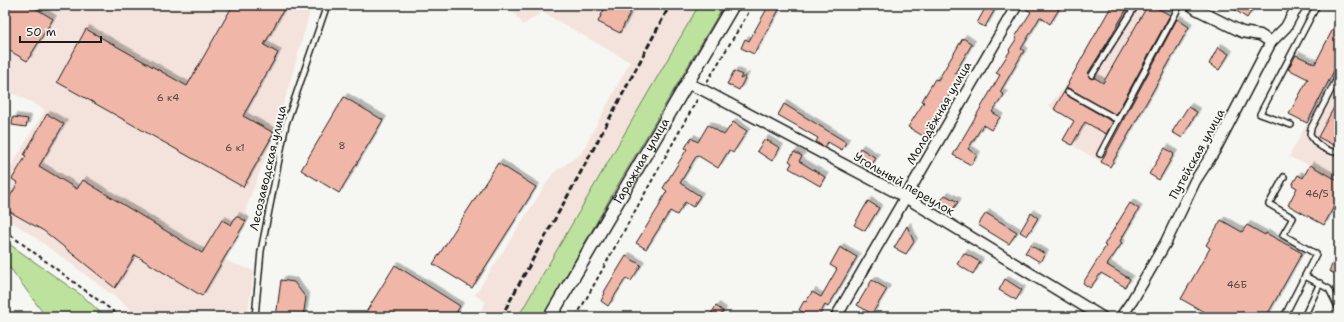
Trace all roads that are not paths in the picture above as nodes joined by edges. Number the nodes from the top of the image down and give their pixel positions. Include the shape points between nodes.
1 (327, 5) edge
2 (733, 5) edge
3 (1017, 5) edge
4 (1136, 5) edge
5 (1180, 5) edge
6 (1191, 5) edge
7 (1298, 5) edge
8 (1317, 5) edge
9 (1271, 42) junction
10 (1339, 74) edge
11 (1092, 75) dead end
12 (688, 84) junction
13 (1068, 92) dead end
14 (1118, 120) junction
15 (1291, 125) dead end
16 (1339, 153) edge
17 (1100, 154) dead end
18 (1284, 177) dead end
19 (905, 197) junction
20 (1305, 276) junction
21 (1320, 283) junction
22 (1339, 309) edge
23 (255, 317) edge
24 (550, 317) edge
25 (836, 317) edge
26 (1102, 317) edge
27 (1121, 317) edge
28 (1284, 317) edge
29 (1304, 317) edge

1 - 23 lane, Лесозаводская улица via 286,124 261,251
2 - 12 street, Гаражная улица
3 - 19 street, Молодёжная улица
4 - 11 lane
5 - 14 lane
6 - 9 street via 1242,32 1260,35
7 - 9 street, Путейская улица via 1286,27
8 - 15 lane via 1260,114
9 - 27 street, Путейская улица via 1215,150 1195,181 1166,242
10 - 16 lane via 1310,134 1318,146
12 - 19 street, Угольный переулок
12 - 24 street, Гаражная улица
13 - 14 lane
14 - 17 lane
18 - 20 lane via 1269,204 1293,218 1283,235 1316,254
19 - 25 street, Молодёжная улица
19 - 26 street, Угольный переулок
20 - 21 lane
20 - 28 lane
21 - 22 lane via 1329,289
21 - 29 lane

